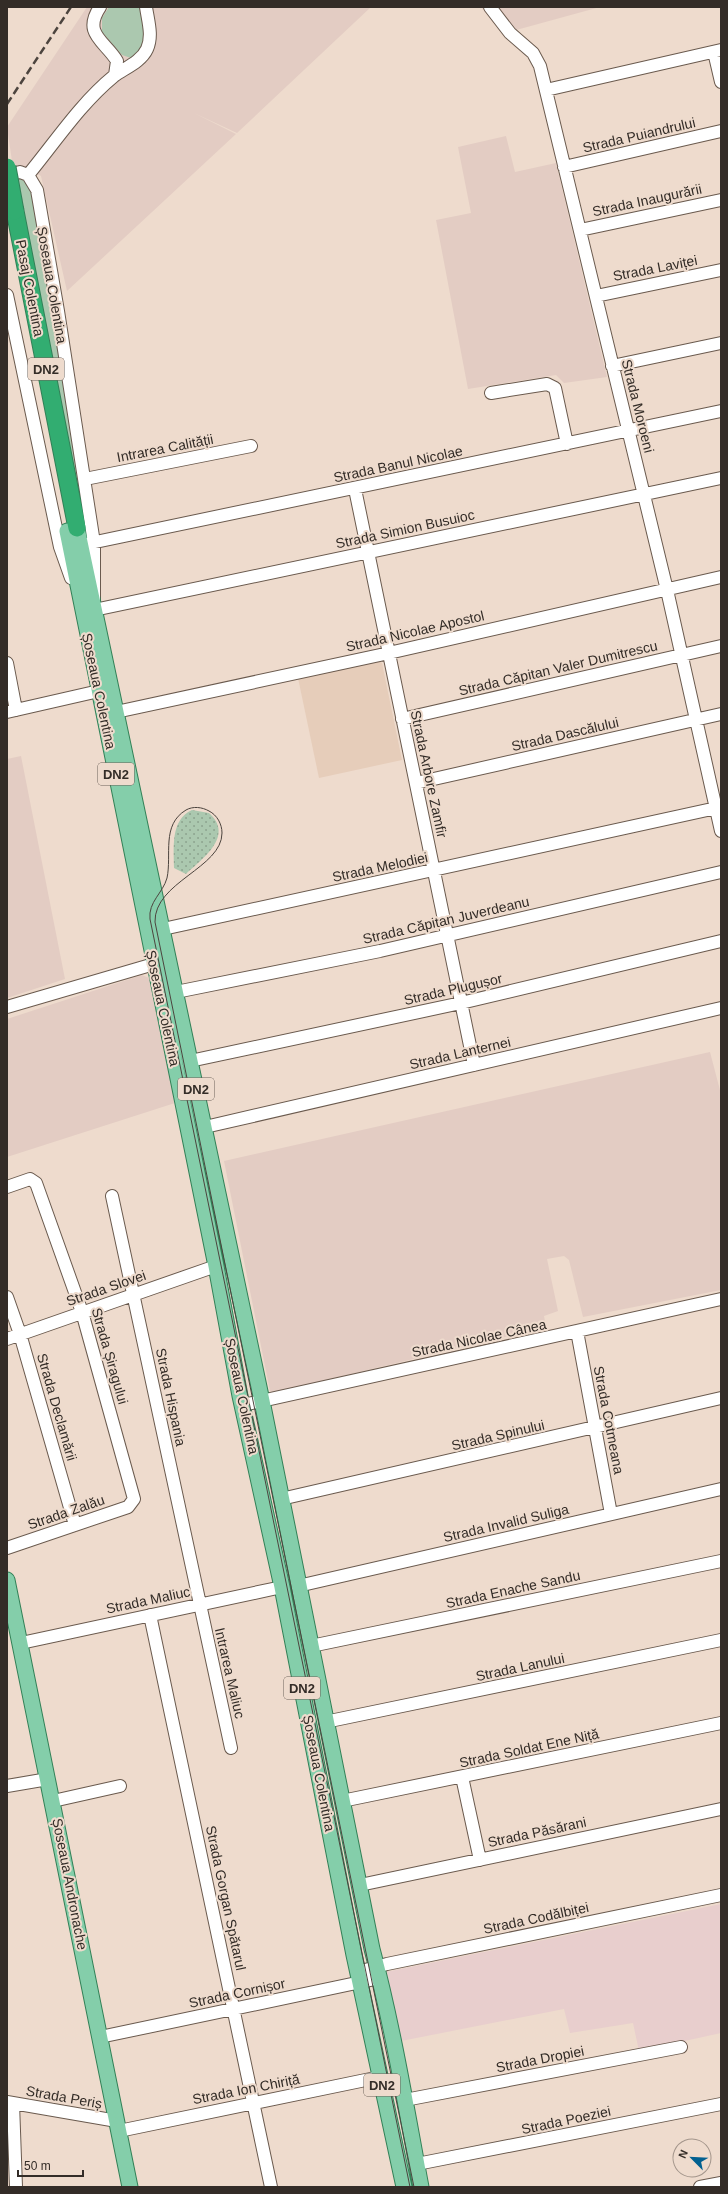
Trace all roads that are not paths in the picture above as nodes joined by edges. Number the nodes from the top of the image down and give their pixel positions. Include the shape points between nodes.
1 (100, 7) edge
2 (146, 7) edge
3 (490, 7) edge
4 (717, 51) edge
5 (115, 75) junction
6 (721, 82) edge
7 (546, 90) junction
8 (721, 131) edge
9 (7, 167) edge
10 (564, 167) junction
11 (7, 174) edge
12 (28, 175) junction
13 (721, 200) edge
14 (11, 218) edge
15 (580, 230) junction
16 (721, 270) edge
17 (7, 295) edge
18 (596, 296) junction
19 (721, 343) edge
20 (612, 366) junction
21 (491, 394) dead end
22 (721, 411) edge
23 (629, 431) junction
24 (567, 444) junction
25 (251, 446) dead end
26 (721, 478) edge
27 (85, 479) junction
28 (355, 488) junction
29 (643, 494) junction
30 (72, 529) junction
31 (88, 544) junction
32 (368, 552) junction
33 (721, 577) edge
34 (667, 590) junction
35 (88, 608) junction
36 (721, 646) edge
37 (388, 653) junction
38 (681, 655) junction
39 (7, 663) edge
40 (99, 691) junction
41 (12, 711) edge
42 (116, 712) junction
43 (721, 714) edge
44 (402, 719) junction
45 (697, 719) junction
46 (416, 783) junction
47 (718, 807) edge
48 (721, 831) edge
49 (434, 871) junction
50 (721, 872) edge
51 (163, 929) junction
52 (447, 936) junction
53 (721, 941) edge
54 (154, 964) junction
55 (176, 992) junction
56 (461, 1003) junction
57 (7, 1007) edge
58 (721, 1008) edge
59 (190, 1062) junction
60 (474, 1065) junction
61 (205, 1127) junction
62 (7, 1187) edge
63 (112, 1196) dead end
64 (216, 1266) junction
65 (134, 1294) junction
66 (7, 1297) edge
67 (721, 1299) edge
68 (82, 1312) junction
69 (577, 1331) junction
70 (20, 1334) junction
71 (7, 1339) edge
72 (721, 1398) edge
73 (262, 1401) junction
74 (243, 1405) junction
75 (595, 1428) junction
76 (721, 1489) edge
77 (281, 1499) junction
78 (133, 1502) joint
79 (611, 1514) junction
80 (75, 1525) junction
81 (7, 1548) edge
82 (721, 1561) edge
83 (7, 1580) edge
84 (298, 1586) junction
85 (282, 1587) junction
86 (199, 1605) junction
87 (150, 1615) junction
88 (721, 1640) edge
89 (21, 1643) junction
90 (310, 1646) junction
91 (325, 1722) junction
92 (721, 1723) edge
93 (231, 1748) dead end
94 (462, 1777) junction
95 (48, 1779) junction
96 (7, 1786) edge
97 (120, 1786) dead end
98 (53, 1801) junction
99 (342, 1801) junction
100 (721, 1810) edge
101 (480, 1860) junction
102 (360, 1885) junction
103 (721, 1895) edge
104 (381, 1969) junction
105 (359, 1977) junction
106 (235, 2008) junction
107 (100, 2037) junction
108 (681, 2047) dead end
109 (380, 2077) junction
110 (405, 2100) junction
111 (10, 2103) edge
112 (253, 2103) junction
113 (721, 2104) edge
114 (118, 2126) junction
115 (417, 2164) junction
116 (11, 2167) edge
117 (721, 2182) edge
118 (16, 2187) edge
119 (130, 2187) edge
120 (271, 2187) edge
121 (404, 2187) edge
122 (421, 2187) edge
123 (700, 2187) edge

1 - 5 street via 95,17 94,31 96,37 117,61
2 - 5 street via 150,32 148,48 142,56
3 - 7 street, Strada Moroeni via 510,33 533,53 540,66
4 - 6 street
4 - 7 street
5 - 12 street via 88,99
7 - 10 street, Strada Moroeni
8 - 10 street, Strada Puiandrului
9 - 14 highway, Pasaj Colentina / DN2, bridge
10 - 15 street, Strada Moroeni
11 - 12 street via 20,172
12 - 27 street, Șoseaua Colentina via 37,190
13 - 15 street, Strada Inaugurării
14 - 30 highway, Pasaj Colentina / DN2
15 - 18 street, Strada Moroeni
16 - 18 street, Strada Laviței
17 - 35 street, Șoseaua Colentina via 60,547
18 - 20 street, Strada Moroeni
19 - 20 street
20 - 23 street, Strada Moroeni
21 - 24 street via 547,384 552,386 555,388
22 - 23 street, Strada Banul Nicolae
23 - 24 street, Strada Banul Nicolae
23 - 29 street, Strada Moroeni
24 - 28 street, Strada Banul Nicolae
25 - 27 street, Intrarea Calității
26 - 29 street, Strada Simion Busuioc
27 - 31 street, Șoseaua Colentina
28 - 31 street, Strada Banul Nicolae
28 - 32 street, Strada Arbore Zamfir
29 - 32 street, Strada Simion Busuioc
29 - 34 street, Strada Moroeni
30 - 31 main road, Șoseaua Colentina / DN2
30 - 35 main road, Șoseaua Colentina / DN2
31 - 35 main road, Șoseaua Colentina / DN2
32 - 35 street, Strada Simion Busuioc
32 - 37 street, Strada Arbore Zamfir
33 - 34 street, Strada Nicolae Apostol
34 - 37 street, Strada Nicolae Apostol
34 - 38 street, Strada Moroeni
35 - 40 main road, Șoseaua Colentina / DN2
35 - 42 main road, Șoseaua Colentina / DN2
36 - 38 street, Strada Căpitan Valer Dumitrescu
37 - 42 street, Strada Nicolae Apostol
37 - 44 street, Strada Arbore Zamfir
38 - 44 street, Strada Căpitan Valer Dumitrescu
38 - 45 street, Strada Moroeni
39 - 41 street
40 - 41 street
40 - 54 main road, Șoseaua Colentina / DN2
42 - 51 main road, Șoseaua Colentina / DN2
43 - 45 street, Strada Dascălului
44 - 46 street, Strada Arbore Zamfir
45 - 46 street, Strada Dascălului
45 - 47 street, Strada Moroeni
46 - 49 street, Strada Arbore Zamfir
47 - 48 street, Strada Moroeni
47 - 49 street, Strada Melodiei
49 - 51 street, Strada Melodiei
49 - 52 street, Strada Arbore Zamfir
50 - 52 street, Strada Căpitan Juverdeanu
51 - 55 main road, Șoseaua Colentina / DN2
52 - 55 street, Strada Căpitan Juverdeanu
52 - 56 street, Strada Arbore Zamfir
53 - 56 street, Strada Plugușor
54 - 57 street
54 - 64 main road, Șoseaua Colentina / DN2
55 - 59 main road, Șoseaua Colentina / DN2
56 - 59 street, Strada Plugușor
56 - 60 street, Strada Arbore Zamfir
58 - 60 street, Strada Lanternei
59 - 61 main road, Șoseaua Colentina / DN2
60 - 61 street, Strada Lanternei
61 - 73 main road, Șoseaua Colentina / DN2
62 - 68 street, Strada Șiragului via 30,1179 36,1183
63 - 65 street, Strada Hispania
64 - 65 street, Strada Slovei
64 - 74 main road, Șoseaua Colentina / DN2
65 - 68 street, Strada Slovei
65 - 86 street, Strada Hispania
66 - 70 street, Strada Declamării
67 - 69 street, Strada Nicolae Cânea
68 - 70 street, Strada Slovei
68 - 78 street, Strada Șiragului via 134,1496
69 - 73 street, Strada Nicolae Cânea
69 - 75 street, Strada Cotmeana
70 - 71 street, Strada Slovei
70 - 80 street, Strada Declamării
72 - 75 street, Strada Spinului
73 - 74 street, Strada Nicolae Cânea
73 - 77 main road, Șoseaua Colentina / DN2
74 - 85 main road, Șoseaua Colentina / DN2
75 - 77 street, Strada Spinului
75 - 79 street, Strada Cotmeana
76 - 79 street, Strada Invalid Suliga
77 - 84 main road, Șoseaua Colentina / DN2
78 - 80 street, Strada Zalău via 128,1507
79 - 84 street, Strada Invalid Suliga
80 - 81 street, Strada Zalău
82 - 90 street, Strada Enache Sandu
83 - 89 main road, Șoseaua Andronache
84 - 90 main road, Șoseaua Colentina / DN2
85 - 86 street, Strada Maliuc
85 - 105 main road, Șoseaua Colentina / DN2
86 - 87 street, Strada Maliuc
86 - 93 street, Intrarea Maliuc
87 - 89 street, Strada Maliuc
87 - 106 street, Strada Gorgan Spătarul
88 - 91 street, Strada Lanului
89 - 95 main road, Șoseaua Andronache
90 - 91 main road, Șoseaua Colentina / DN2
91 - 99 main road, Șoseaua Colentina / DN2
92 - 94 street, Strada Soldat Ene Niță
94 - 99 street, Strada Soldat Ene Niță
94 - 101 street
95 - 96 street
95 - 98 main road, Șoseaua Andronache
97 - 98 street
98 - 107 main road, Șoseaua Andronache
99 - 102 main road, Șoseaua Colentina / DN2
100 - 101 street, Strada Păsărani
101 - 102 street, Strada Păsărani
102 - 104 main road, Șoseaua Colentina / DN2
103 - 104 street, Strada Codălbiței
104 - 105 street, Strada Cornișor
104 - 110 main road, Șoseaua Colentina / DN2
105 - 106 street, Strada Cornișor
105 - 109 main road, Șoseaua Colentina / DN2
106 - 107 street, Strada Cornișor
106 - 112 street, Strada Gorgan Spătarul
107 - 114 main road, Șoseaua Andronache
108 - 110 street, Strada Dropiei
109 - 112 street, Strada Ion Chiriță
109 - 121 main road, Șoseaua Colentina / DN2
110 - 115 main road, Șoseaua Colentina / DN2
111 - 114 street, Strada Periș
111 - 116 street
112 - 114 street, Strada Ion Chiriță
112 - 120 street, Strada Gorgan Spătarul
113 - 115 street, Strada Poeziei
114 - 119 main road, Șoseaua Andronache
115 - 122 main road, Șoseaua Colentina / DN2
116 - 118 street
117 - 123 street

